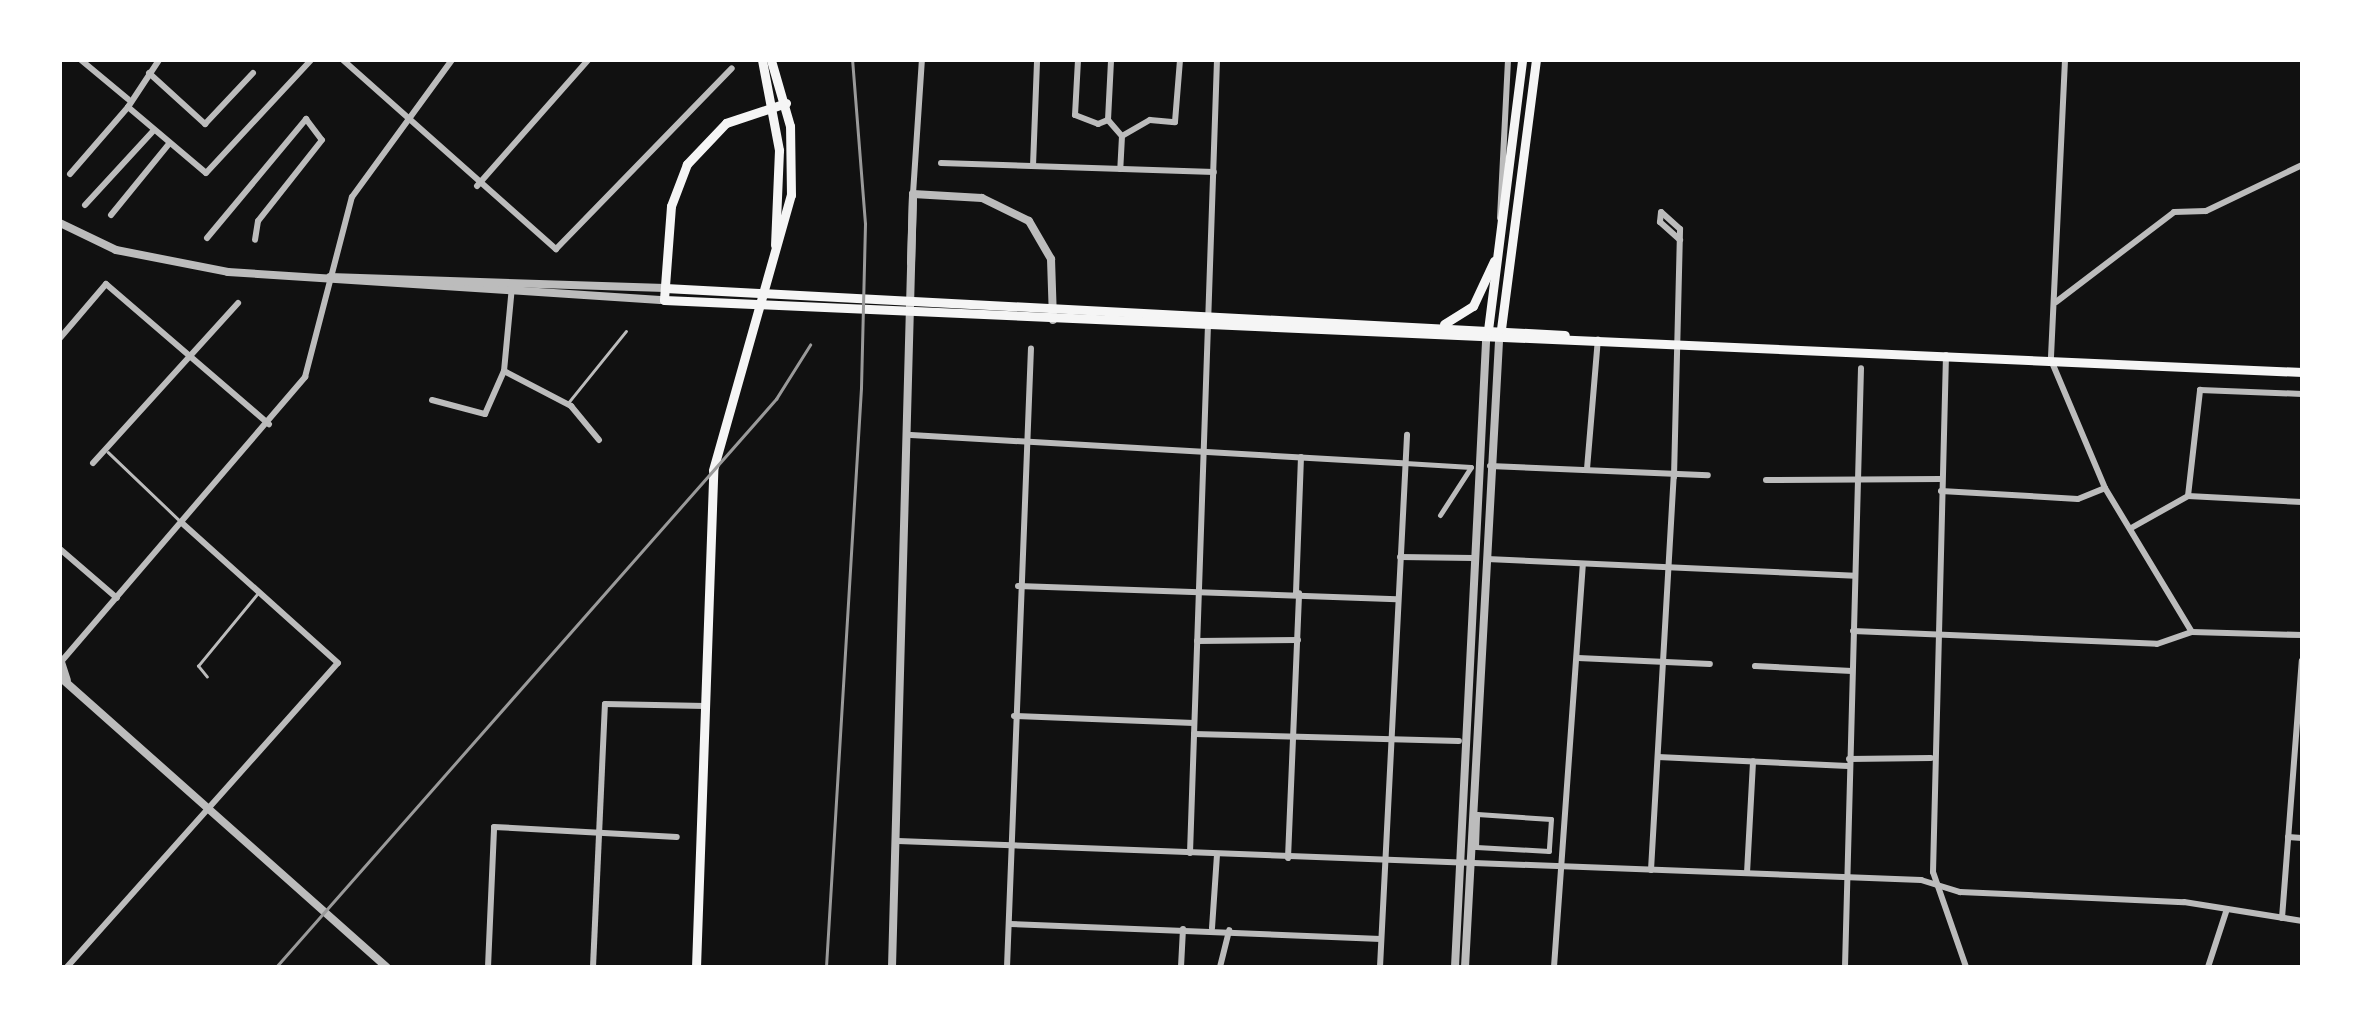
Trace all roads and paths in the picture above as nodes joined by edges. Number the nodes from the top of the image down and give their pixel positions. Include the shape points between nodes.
1 (81, 60) edge
2 (160, 60) edge
3 (310, 60) edge
4 (343, 60) edge
5 (452, 60) edge
6 (588, 60) edge
7 (762, 60) edge
8 (771, 60) edge
9 (922, 60) edge
10 (1037, 60) edge
11 (1078, 60) edge
12 (1111, 60) edge
13 (1180, 60) edge
14 (1218, 60) edge
15 (1508, 60) edge
16 (1522, 60) edge
17 (1536, 60) edge
18 (2065, 60) edge
19 (732, 68) dead end
20 (148, 73) junction
21 (254, 73) dead end
22 (128, 103) junction
23 (786, 103) junction
24 (772, 106) junction
25 (406, 120) junction
26 (1108, 120) junction
27 (154, 130) junction
28 (1122, 136) junction
29 (169, 144) junction
30 (941, 163) dead end
31 (2302, 165) edge
32 (1033, 166) junction
33 (1120, 168) junction
34 (1214, 172) junction
35 (70, 174) dead end
36 (478, 186) junction
37 (913, 194) junction
38 (85, 205) dead end
39 (111, 215) dead end
40 (60, 223) edge
41 (1502, 235) junction
42 (206, 238) dead end
43 (254, 240) dead end
44 (1680, 240) junction
45 (775, 258) junction
46 (326, 278) junction
47 (512, 280) junction
48 (665, 288) junction
49 (512, 292) junction
50 (664, 300) junction
51 (749, 300) junction
52 (2055, 302) junction
53 (238, 303) dead end
54 (1053, 314) junction
55 (1210, 322) junction
56 (1432, 325) junction
57 (1489, 327) junction
58 (1501, 328) junction
59 (626, 332) dead end
60 (1577, 337) junction
61 (60, 338) edge
62 (1598, 338) junction
63 (1486, 341) junction
64 (1498, 342) junction
65 (1675, 342) junction
66 (1031, 348) dead end
67 (1946, 354) junction
68 (192, 356) junction
69 (2051, 360) junction
70 (1862, 368) dead end
71 (504, 371) junction
72 (2302, 372) edge
73 (2302, 394) edge
74 (432, 400) dead end
75 (566, 404) junction
76 (270, 424) junction
77 (1407, 434) dead end
78 (911, 435) junction
79 (599, 440) dead end
80 (1025, 442) junction
81 (105, 449) junction
82 (1204, 452) junction
83 (1302, 458) junction
84 (93, 463) dead end
85 (1402, 464) junction
86 (1490, 466) junction
87 (1587, 470) junction
88 (1708, 476) dead end
89 (1674, 477) junction
90 (1941, 479) junction
91 (1766, 480) dead end
92 (1858, 484) junction
93 (2104, 488) junction
94 (1941, 491) junction
95 (2188, 496) junction
96 (2302, 502) edge
97 (1440, 515) dead end
98 (182, 523) junction
99 (2133, 527) junction
100 (60, 549) edge
101 (1400, 557) junction
102 (1473, 558) junction
103 (1486, 560) junction
104 (1583, 566) junction
105 (1668, 573) junction
106 (1855, 576) junction
107 (1018, 586) junction
108 (1200, 590) junction
109 (259, 592) junction
110 (1298, 593) junction
111 (117, 598) junction
112 (1397, 598) junction
113 (1853, 631) junction
114 (1936, 632) junction
115 (2192, 632) junction
116 (2302, 635) edge
117 (1298, 640) junction
118 (1198, 641) junction
119 (1578, 658) junction
120 (61, 661) edge
121 (2302, 661) edge
122 (1662, 662) junction
123 (1710, 664) dead end
124 (1756, 666) dead end
125 (1852, 671) junction
126 (207, 676) dead end
127 (64, 679) edge
128 (705, 706) junction
129 (1014, 716) junction
130 (2300, 719) edge
131 (1194, 723) junction
132 (1194, 734) junction
133 (1294, 737) junction
134 (1394, 740) junction
135 (1459, 740) dead end
136 (1658, 756) junction
137 (1932, 758) junction
138 (1753, 761) junction
139 (1848, 762) junction
140 (209, 809) junction
141 (1477, 814) joint
142 (598, 833) junction
143 (678, 837) dead end
144 (2288, 837) junction
145 (2302, 838) edge
146 (898, 841) junction
147 (1010, 846) junction
148 (1190, 854) junction
149 (1217, 855) junction
150 (1288, 858) junction
151 (1388, 862) junction
152 (1461, 866) junction
153 (1472, 866) junction
154 (1561, 866) junction
155 (1651, 870) junction
156 (1746, 873) junction
157 (1844, 877) junction
158 (1940, 888) junction
159 (2227, 908) junction
160 (2282, 918) junction
161 (2302, 921) edge
162 (1010, 924) junction
163 (1212, 928) junction
164 (1182, 929) junction
165 (1229, 930) junction
166 (1381, 939) junction
167 (67, 967) edge
168 (387, 967) edge
169 (488, 967) edge
170 (593, 967) edge
171 (696, 967) edge
172 (892, 967) edge
173 (1008, 967) edge
174 (1181, 967) edge
175 (1220, 967) edge
176 (1380, 967) edge
177 (1455, 967) edge
178 (1465, 967) edge
179 (1554, 967) edge
180 (1845, 967) edge
181 (1966, 967) edge
182 (2208, 967) edge

1 - 22 street
2 - 20 street
3 - 29 street via 216,169 202,172
4 - 25 street
5 - 25 street
6 - 36 street
7 - 24 main road
8 - 23 main road
9 - 37 street
10 - 32 street
11 - 26 street via 1075,115
12 - 26 street
13 - 28 street via 1175,122 1150,120
14 - 34 street
15 - 41 street via 1496,186
16 - 41 main road
17 - 58 main road
18 - 52 street
19 - 36 street via 564,246 538,242
20 - 21 street via 205,124
20 - 22 street
22 - 27 street
22 - 35 street
23 - 24 main road
23 - 45 main road via 791,196
24 - 45 main road
24 - 48 main road via 726,123 687,164 671,206
25 - 36 street
25 - 46 street via 352,197
26 - 28 street
27 - 29 street
27 - 38 street
28 - 33 street
29 - 39 street
30 - 32 street
31 - 52 street via 2206,211 2174,212
32 - 33 street
33 - 34 street
34 - 55 street
37 - 54 street via 982,198 1028,221 1052,260
37 - 78 street
40 - 46 street via 159,262
41 - 56 main road via 1473,306
41 - 57 main road
42 - 43 street via 306,120 322,140 258,221
44 - 44 street via 1679,224 1662,212 1660,222
44 - 65 street
45 - 128 main road via 713,470
46 - 47 street
46 - 49 street
46 - 76 street via 317,350
47 - 48 street
47 - 49 street
48 - 50 main road
48 - 51 main road
49 - 50 street
49 - 71 street
50 - 51 main road
51 - 54 main road
52 - 69 street
53 - 68 street
54 - 55 main road
55 - 56 main road
55 - 63 main road
55 - 82 street
56 - 57 main road
57 - 58 main road
57 - 63 main road
58 - 60 main road
58 - 64 main road
59 - 75 lane
60 - 62 main road
60 - 64 main road
61 - 68 street via 106,284
62 - 65 main road
62 - 87 street
63 - 64 main road
63 - 102 street
64 - 86 street
65 - 67 main road
65 - 89 street
66 - 80 street
67 - 69 main road
67 - 90 street
68 - 76 street
68 - 81 street
69 - 72 main road
69 - 93 street
70 - 92 street
71 - 74 street via 485,414
71 - 75 street
73 - 95 street via 2200,390
75 - 79 street
76 - 98 street
77 - 85 street
78 - 80 street
78 - 146 street
80 - 82 street
80 - 107 street
81 - 84 street
81 - 98 lane
82 - 83 street
82 - 108 street
83 - 85 street
83 - 110 street
85 - 97 street via 1471,468
85 - 101 street
86 - 87 street
86 - 103 street
87 - 89 street
88 - 89 street
89 - 105 street
90 - 92 street
90 - 94 street
91 - 92 street
92 - 106 street
93 - 94 street via 2078,499
93 - 99 street
94 - 114 street
95 - 96 street
95 - 99 street
98 - 109 street
98 - 111 street
99 - 115 street
100 - 111 street
101 - 102 street
101 - 112 street
102 - 152 street
103 - 104 street
103 - 153 street
104 - 105 street
104 - 119 street
105 - 106 street
105 - 122 street
106 - 113 street
107 - 108 street
107 - 129 street
108 - 110 street
108 - 118 street
109 - 126 lane via 198,666
109 - 140 street via 338,663
110 - 112 street
110 - 117 street
111 - 120 street
112 - 134 street
113 - 114 street
113 - 125 street
114 - 115 street via 2157,644
114 - 137 street
115 - 116 street
117 - 118 street
117 - 133 street
118 - 131 street
119 - 122 street
119 - 154 street
120 - 127 street
121 - 130 street
122 - 123 street
122 - 136 street
124 - 125 street
125 - 139 street
127 - 140 street
128 - 142 street via 605,704
128 - 171 main road
129 - 131 street
129 - 147 street
130 - 144 street
131 - 132 street
132 - 133 street
132 - 148 street
133 - 134 street
133 - 150 street
134 - 135 street
134 - 151 street
136 - 138 street
136 - 155 street
137 - 139 street
137 - 158 street
138 - 139 street
138 - 156 street
139 - 157 street
140 - 167 street
140 - 168 street
141 - 141 street via 1552,819 1550,851 1476,848
142 - 143 street
142 - 169 street via 494,827
142 - 170 street
144 - 145 street
144 - 160 street
146 - 147 street
146 - 172 street
147 - 148 street
147 - 162 street
148 - 149 street
149 - 150 street
149 - 163 street
150 - 151 street
151 - 152 street
151 - 166 street
152 - 153 street
152 - 177 street
153 - 154 street
153 - 178 street
154 - 155 street
154 - 179 street
155 - 156 street
156 - 157 street
157 - 158 street
157 - 180 street
158 - 159 street
158 - 181 street
159 - 160 street
159 - 182 street
160 - 161 street
162 - 164 street
162 - 173 street
163 - 164 street
163 - 165 street
164 - 174 street
165 - 166 street
165 - 175 street
166 - 176 street

